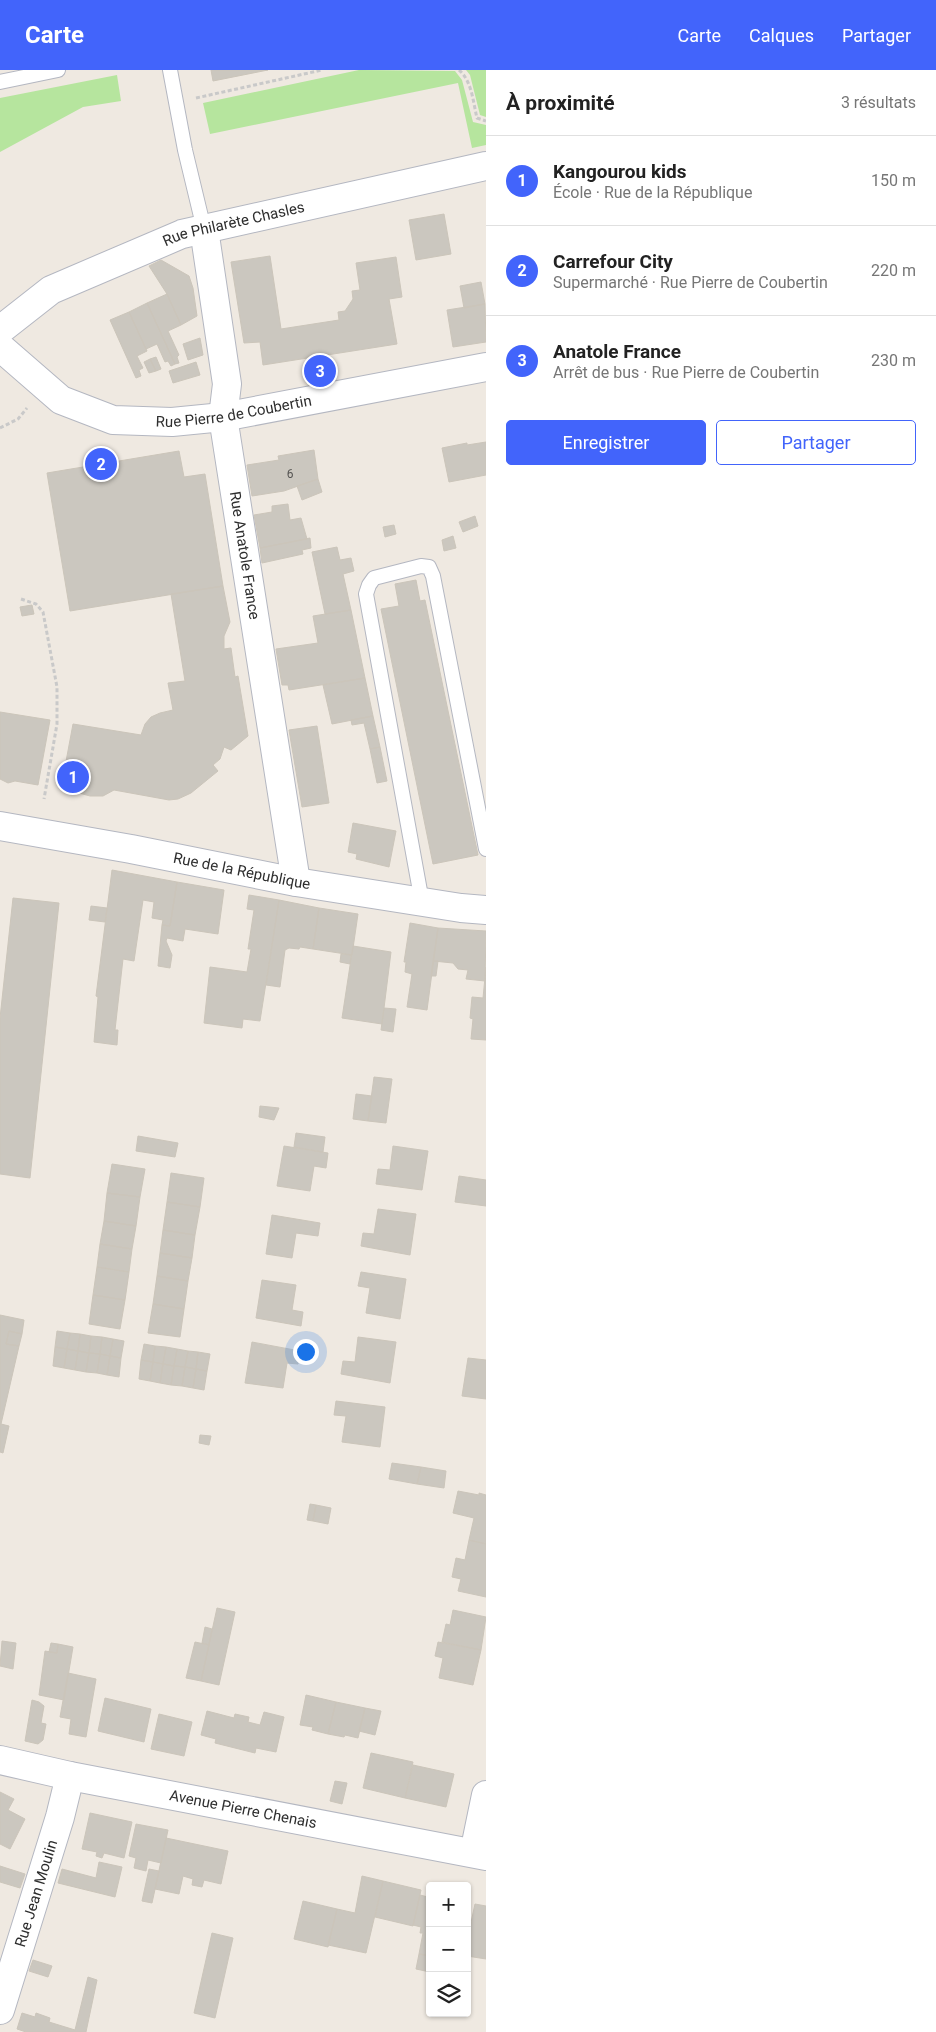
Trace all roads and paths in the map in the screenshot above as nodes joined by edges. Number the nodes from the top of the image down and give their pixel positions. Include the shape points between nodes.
1 (58, 70) edge
2 (170, 70) edge
3 (322, 70) edge
4 (459, 70) edge
5 (0, 82) edge
6 (176, 102) junction
7 (486, 120) edge
8 (486, 166) edge
9 (204, 229) junction
10 (0, 330) edge
11 (0, 347) edge
12 (486, 368) edge
13 (44, 385) junction
14 (223, 417) junction
15 (0, 428) edge
16 (21, 599) dead end
17 (44, 799) dead end
18 (0, 826) edge
19 (486, 849) edge
20 (296, 882) junction
21 (422, 902) junction
22 (486, 910) edge
23 (0, 1760) edge
24 (70, 1776) junction
25 (486, 1795) edge
26 (480, 1854) edge
27 (0, 2010) edge

1 - 5 lane
2 - 6 lane
3 - 6 path
4 - 7 path via 470,86 477,118
6 - 9 lane
8 - 9 street, Rue Philarète Chasles
9 - 10 street, Rue Philarète Chasles via 182,234 51,290
9 - 14 street, Rue Anatole France via 227,384
11 - 13 street, Rue Pierre de Coubertin
12 - 14 street, Rue Pierre de Coubertin
13 - 14 street, Rue Pierre de Coubertin via 61,400 113,420 172,422
13 - 15 path via 18,419
14 - 20 street, Rue Anatole France
16 - 17 path via 36,604 43,612 57,687 57,724
18 - 20 street, Rue de la République
19 - 21 lane via 433,576 429,568 421,566 374,578 366,594
20 - 21 street, Rue de la République
21 - 22 street, Rue de la République
23 - 24 street, Avenue Pierre Chenais
24 - 26 street, Avenue Pierre Chenais
24 - 27 street, Rue Jean Moulin
25 - 26 street

